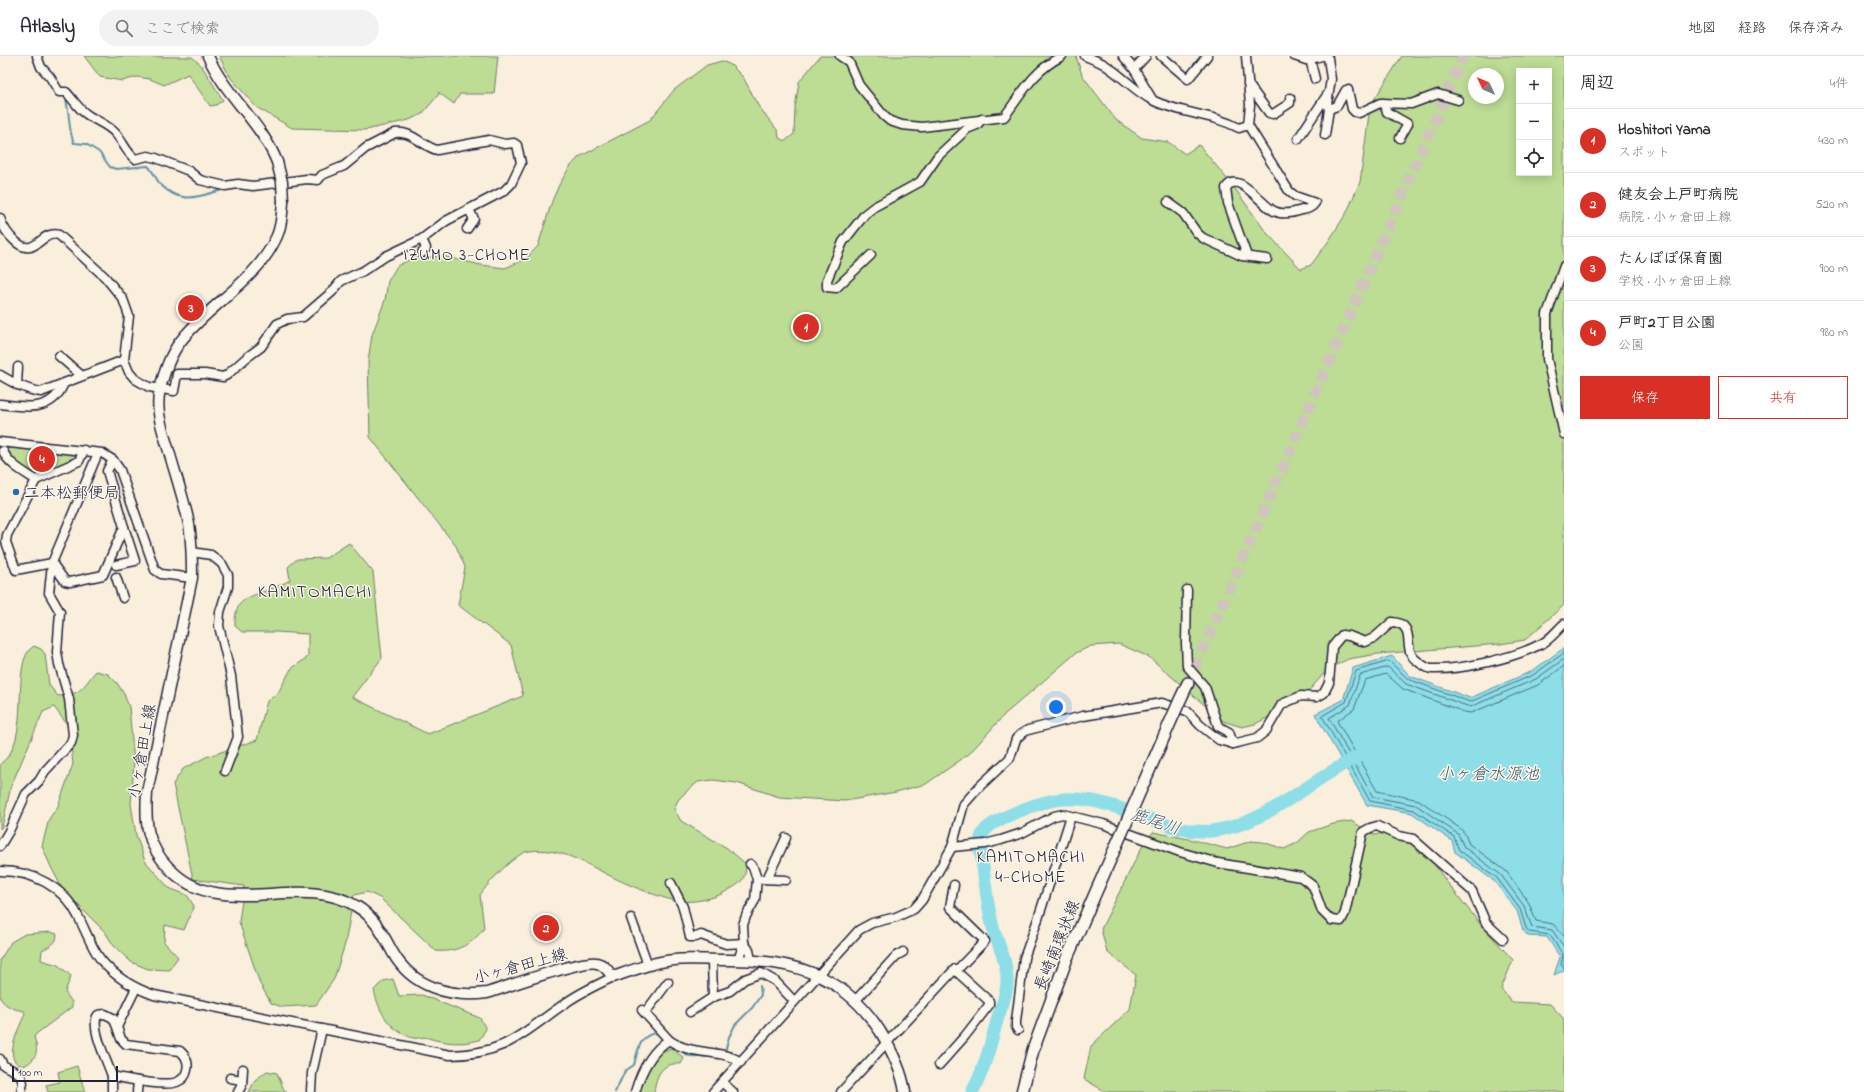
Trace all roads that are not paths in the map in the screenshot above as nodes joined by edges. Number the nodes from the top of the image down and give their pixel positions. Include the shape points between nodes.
1 (37, 56) edge
2 (208, 56) edge
3 (840, 56) edge
4 (1062, 56) edge
5 (1085, 56) edge
6 (1123, 56) edge
7 (1146, 56) edge
8 (1161, 56) edge
9 (1208, 56) edge
10 (1246, 56) edge
11 (1294, 56) edge
12 (1324, 56) edge
13 (1310, 59) junction
14 (1134, 69) junction
15 (1315, 79) dead end
16 (1248, 84) junction
17 (1329, 94) junction
18 (1290, 98) dead end
19 (1153, 100) junction
20 (1458, 100) dead end
21 (1383, 103) junction
22 (1329, 109) junction
23 (982, 119) junction
24 (1248, 125) junction
25 (1324, 135) dead end
26 (1400, 138) dead end
27 (1298, 139) dead end
28 (1168, 202) dead end
29 (469, 210) junction
30 (0, 218) edge
31 (467, 230) dead end
32 (422, 239) junction
33 (422, 253) dead end
34 (871, 255) dead end
35 (1247, 256) junction
36 (1267, 259) dead end
37 (1564, 266) edge
38 (59, 356) dead end
39 (124, 360) junction
40 (18, 367) dead end
41 (0, 375) edge
42 (82, 376) junction
43 (64, 383) junction
44 (17, 385) junction
45 (160, 389) junction
46 (0, 404) edge
47 (1564, 434) edge
48 (0, 442) edge
49 (84, 450) junction
50 (3, 451) dead end
51 (98, 452) junction
52 (113, 460) junction
53 (36, 480) junction
54 (124, 527) junction
55 (192, 552) junction
56 (52, 563) junction
57 (116, 565) dead end
58 (116, 578) dead end
59 (192, 578) junction
60 (1186, 590) dead end
61 (123, 598) dead end
62 (1564, 624) edge
63 (1188, 683) tunnel mouth
64 (1233, 744) junction
65 (225, 771) dead end
66 (1071, 816) junction
67 (786, 838) dead end
68 (0, 846) edge
69 (952, 847) junction
70 (750, 864) dead end
71 (0, 871) edge
72 (757, 879) junction
73 (767, 879) junction
74 (786, 880) dead end
75 (670, 883) dead end
76 (954, 885) dead end
77 (631, 918) dead end
78 (1503, 939) dead end
79 (744, 942) junction
80 (903, 952) dead end
81 (712, 960) junction
82 (738, 960) junction
83 (751, 960) junction
84 (648, 965) junction
85 (956, 971) junction
86 (818, 975) junction
87 (613, 977) junction
88 (668, 982) dead end
89 (136, 988) junction
90 (713, 997) junction
91 (794, 1001) junction
92 (855, 1001) junction
93 (690, 1012) dead end
94 (117, 1027) junction
95 (322, 1029) junction
96 (1018, 1030) dead end
97 (669, 1040) junction
98 (887, 1042) junction
99 (0, 1059) edge
100 (741, 1062) junction
101 (939, 1064) dead end
102 (243, 1069) dead end
103 (112, 1076) junction
104 (230, 1078) dead end
105 (242, 1080) junction
106 (138, 1081) junction
107 (723, 1083) junction
108 (311, 1091) edge
109 (21, 1092) edge
110 (112, 1092) edge
111 (137, 1092) edge
112 (238, 1092) edge
113 (635, 1092) edge
114 (713, 1092) edge
115 (733, 1092) edge
116 (841, 1092) edge
117 (905, 1092) edge
118 (1022, 1092) edge

1 - 29 street via 41,67 59,92 63,92 84,113 107,126 117,135 127,152 135,158 156,158 189,171 200,180 225,186 318,180 322,175 350,162 366,148 401,132 437,150 488,140 517,145 522,163 511,184 504,192
2 - 45 main road, 小ヶ倉田上線, bridge via 227,89 269,143 277,162 284,202 276,239 269,250 244,279 181,341 172,356
3 - 23 street via 849,62 859,85 890,121 922,127
4 - 23 street via 1050,62 1034,76 1004,117
5 - 19 street via 1105,65
6 - 14 street
7 - 14 street
8 - 9 street via 1188,79
10 - 16 street
11 - 13 street
12 - 13 street
12 - 17 street via 1328,58 1331,79
13 - 15 street
14 - 19 street
16 - 18 street via 1273,114 1290,104
16 - 24 street
17 - 22 street
17 - 27 street
19 - 24 street via 1185,111 1206,114 1239,128
20 - 21 street via 1438,94 1411,104
21 - 22 street via 1363,112 1355,112 1346,90 1337,106
21 - 26 street via 1387,112 1408,124
22 - 25 street
23 - 34 street via 977,125 967,129 938,156 920,182 865,214 843,242 827,280 828,287 836,288
24 - 35 street via 1289,191 1295,196 1315,203 1311,207 1287,214 1274,211 1243,185 1234,182 1228,184 1228,203
28 - 35 street via 1183,214 1203,238
29 - 31 street via 474,219
29 - 32 street via 446,220
30 - 39 street via 6,232 20,245 29,248 51,234 59,235 114,286 129,316
32 - 33 street via 426,248
32 - 45 street via 341,281 303,317 287,319 277,324 260,348 227,375 223,377 177,374 174,391
35 - 36 street
37 - 47 street via 1548,314 1547,359
38 - 42 street
39 - 42 street
39 - 45 street via 135,379 149,387
40 - 44 street
41 - 44 street
42 - 43 street
43 - 44 street via 41,392
43 - 46 street via 53,400 43,405 29,407
45 - 55 main road, 小ヶ倉田上線 via 160,421 189,524
48 - 49 street
49 - 51 street
49 - 53 street via 79,461
50 - 53 street via 12,464
51 - 52 street
51 - 56 street
52 - 54 street via 107,471
52 - 59 street via 120,470 155,570 161,574
53 - 56 street via 7,535 6,542 16,570
54 - 56 street via 103,575 65,581
54 - 57 street via 135,561
55 - 59 main road, 小ヶ倉田上線
55 - 65 street via 211,555 222,564 228,575 228,587 220,612 219,626 231,676 238,737
56 - 68 street via 49,593 60,612 57,652 69,699 73,735 70,743 45,771 40,781 26,794
58 - 61 street
59 - 87 main road, 小ヶ倉田上線 via 147,792 145,816 150,839 160,858 178,878 218,894 316,894 356,905 376,923 394,954 411,975 450,993 487,993 592,962 602,965
60 - 64 street via 1187,666 1205,687 1218,726 1229,732
62 - 64 street via 1542,644 1471,666 1430,669 1415,660 1411,654 1406,627 1400,622 1392,622 1374,638 1365,642 1342,636 1332,647 1329,683 1324,693 1316,697 1301,696 1282,704 1266,731 1257,738
63 - 118 highway, 長崎南環状線, bridge via 1067,958 1033,1050
64 - 69 street via 1214,737 1187,711 1162,703 1083,716 1028,730 1016,739 1010,758 964,804
66 - 69 street via 1054,816 1022,833 985,844
66 - 78 street via 1103,824 1218,863 1301,876 1313,886 1322,911 1331,920 1341,921 1363,832 1377,826 1399,836 1414,839 1472,892 1486,923
66 - 96 street via 1024,958 1016,1021
67 - 73 street
69 - 86 street via 922,900 914,909 859,930
70 - 72 street
71 - 89 street via 27,874 52,886 72,906 100,959 117,976
72 - 73 street
72 - 79 street via 755,900 743,925
73 - 74 street
75 - 79 street via 683,907 690,937 701,934 726,944
76 - 85 street via 950,907 985,941
77 - 84 street
79 - 82 street
79 - 83 street
80 - 92 street via 896,956
81 - 82 main road
81 - 84 main road via 674,960
81 - 90 street
82 - 83 main road
83 - 86 main road via 777,962
84 - 87 main road
85 - 98 street via 955,969
85 - 101 street via 989,1001 989,1005
86 - 91 street
86 - 92 main road via 842,989
87 - 95 street via 568,1001 509,1043 482,1053 450,1055
88 - 97 street via 643,1011
89 - 94 street
89 - 95 street via 154,995
90 - 91 street via 730,992 745,979 761,974 775,980
90 - 93 street
91 - 100 street
92 - 98 main road via 868,1014
94 - 103 street via 113,1018 108,1015 103,1013 96,1018 96,1031
94 - 106 street via 121,1039 126,1044 177,1050 188,1064 186,1073 177,1082
95 - 108 street via 312,1073
97 - 100 street via 689,1050 724,1055
97 - 113 street via 655,1050
98 - 116 street
98 - 117 main road
99 - 109 street via 4,1065 20,1074 23,1082
100 - 107 street
102 - 105 street
103 - 106 street
103 - 110 street
104 - 105 street
105 - 112 street
106 - 111 street
107 - 114 street
107 - 115 street

